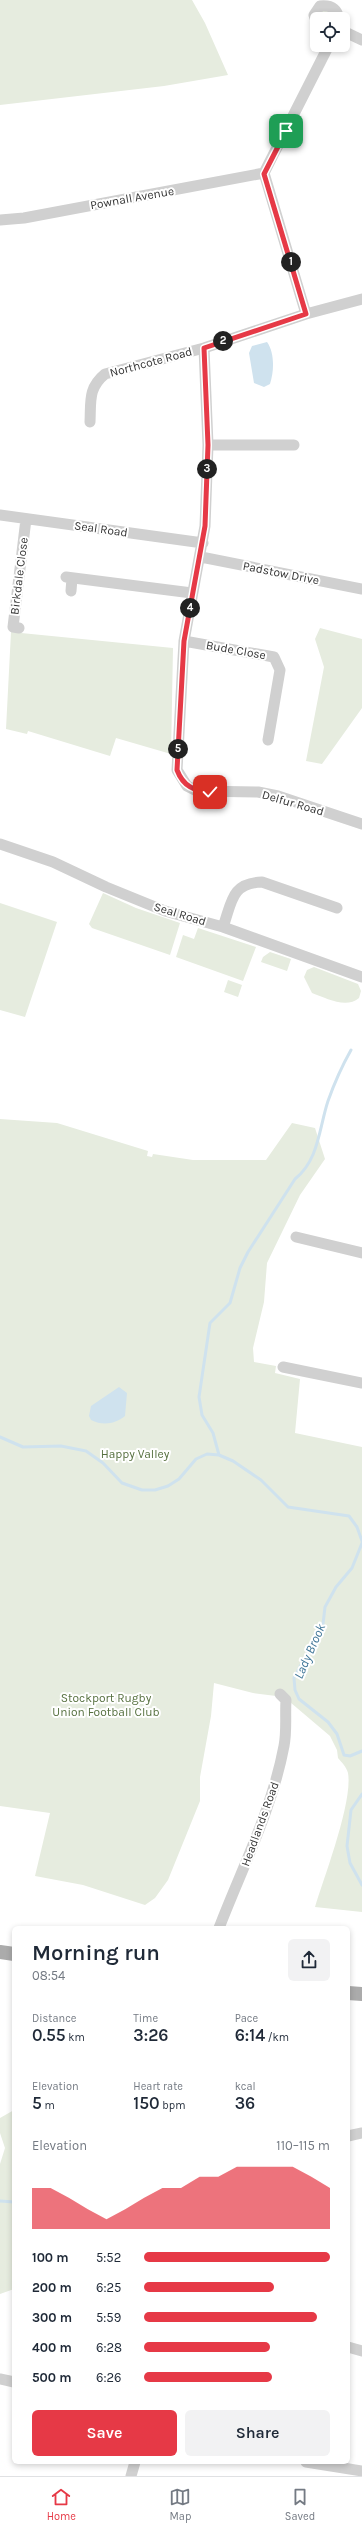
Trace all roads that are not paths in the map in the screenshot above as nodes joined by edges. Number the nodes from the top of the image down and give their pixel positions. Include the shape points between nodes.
1 (318, 3) edge
2 (336, 12) edge
3 (350, 34) edge
4 (362, 40) edge
5 (325, 52) edge
6 (264, 174) junction
7 (0, 220) edge
8 (362, 299) edge
9 (306, 314) junction
10 (204, 348) junction
11 (90, 422) dead end
12 (208, 445) junction
13 (294, 445) dead end
14 (0, 515) edge
15 (26, 519) junction
16 (203, 543) junction
17 (200, 557) junction
18 (362, 589) edge
19 (71, 591) dead end
20 (192, 593) junction
21 (19, 628) dead end
22 (184, 641) junction
23 (268, 740) dead end
24 (362, 824) edge
25 (0, 844) edge
26 (337, 908) dead end
27 (223, 927) junction
28 (360, 972) edge
29 (296, 1237) dead end
30 (362, 1253) edge
31 (283, 1367) dead end
32 (362, 1383) edge
33 (280, 1694) dead end
34 (220, 1926) edge
35 (0, 1952) edge
36 (12, 1954) edge
37 (350, 1993) edge
38 (362, 1994) edge
39 (362, 2133) edge
40 (350, 2136) edge
41 (350, 2347) edge
42 (362, 2350) edge
43 (0, 2379) edge
44 (12, 2382) edge
45 (134, 2464) edge
46 (318, 2464) edge
47 (362, 2471) edge
48 (131, 2476) edge

1 - 2 street via 328,5
3 - 4 street
5 - 6 street
6 - 7 street, Pownall Avenue
6 - 9 street
8 - 9 street, Northcote Road
9 - 10 street, Northcote Road
10 - 11 street, Northcote Road via 105,374 95,382 91,393
10 - 12 street, Delfur Road
12 - 13 street
12 - 16 street, Delfur Road
14 - 15 street, Seal Road
15 - 16 street, Seal Road
15 - 21 street, Birkdale Close via 13,628
16 - 17 street, Delfur Road
17 - 18 street, Padstow Drive
17 - 20 street, Delfur Road
19 - 20 street via 69,577
20 - 22 street, Delfur Road
22 - 23 street, Bude Close via 274,657 280,670
22 - 24 street, Delfur Road via 177,770 187,786 197,791 258,792 278,796
25 - 27 street, Seal Road via 53,862 165,911
26 - 27 street via 262,882 252,882 236,890
27 - 28 street, Seal Road
29 - 30 street
31 - 32 street
33 - 34 street, Headlands Road via 286,1700 284,1745 277,1776 256,1837
35 - 36 main road
37 - 38 main road
39 - 40 street
41 - 42 street
43 - 44 street
45 - 48 street
46 - 47 street

